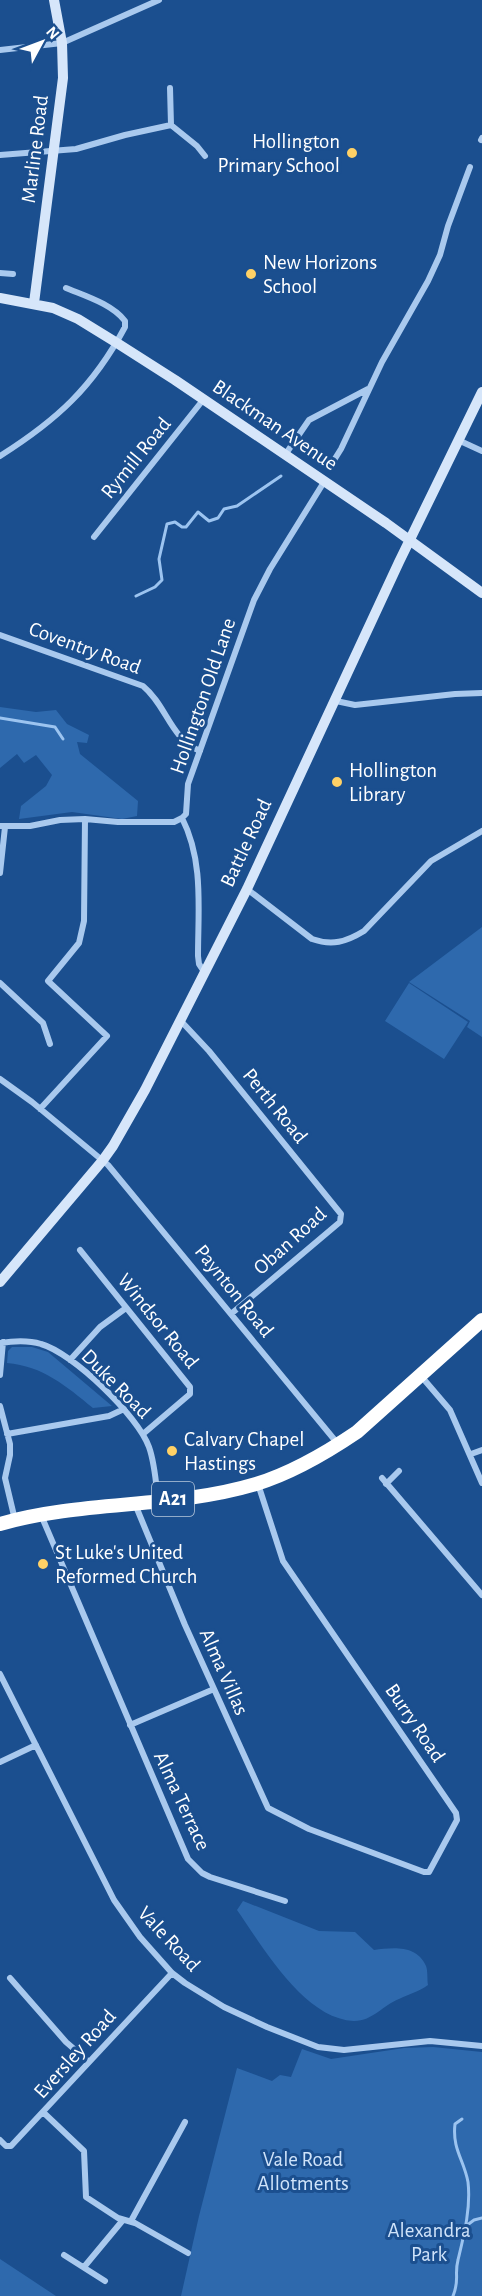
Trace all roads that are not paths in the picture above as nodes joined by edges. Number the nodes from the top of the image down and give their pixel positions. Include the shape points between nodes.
1 (54, 0) edge
2 (159, 0) edge
3 (62, 43) junction
4 (0, 50) edge
5 (170, 88) dead end
6 (171, 125) junction
7 (54, 152) junction
8 (0, 155) edge
9 (205, 156) dead end
10 (470, 167) dead end
11 (0, 273) edge
12 (13, 274) dead end
13 (66, 288) dead end
14 (0, 298) edge
15 (34, 303) junction
16 (117, 343) junction
17 (368, 389) junction
18 (482, 392) edge
19 (203, 400) junction
20 (459, 440) junction
21 (482, 452) edge
22 (285, 455) junction
23 (0, 456) edge
24 (331, 465) dead end
25 (324, 482) junction
26 (94, 537) dead end
27 (410, 541) junction
28 (482, 593) edge
29 (0, 635) edge
30 (482, 693) edge
31 (336, 701) junction
32 (200, 751) junction
33 (182, 818) junction
34 (85, 819) junction
35 (3, 827) edge
36 (482, 831) edge
37 (0, 873) edge
38 (247, 889) junction
39 (205, 973) junction
40 (0, 983) edge
41 (180, 1020) junction
42 (50, 1044) dead end
43 (0, 1079) edge
44 (40, 1109) junction
45 (103, 1160) junction
46 (341, 1214) joint
47 (80, 1250) dead end
48 (0, 1282) edge
49 (126, 1308) junction
50 (231, 1314) junction
51 (482, 1320) edge
52 (2, 1343) edge
53 (70, 1360) junction
54 (0, 1375) edge
55 (421, 1376) junction
56 (0, 1406) edge
57 (124, 1409) junction
58 (8, 1434) junction
59 (143, 1434) junction
60 (338, 1445) junction
61 (482, 1450) edge
62 (471, 1454) junction
63 (399, 1471) dead end
64 (258, 1483) junction
65 (482, 1483) edge
66 (158, 1502) junction
67 (135, 1504) junction
68 (41, 1515) junction
69 (15, 1520) junction
70 (0, 1524) edge
71 (482, 1595) edge
72 (0, 1674) edge
73 (214, 1689) junction
74 (130, 1725) junction
75 (36, 1745) junction
76 (0, 1762) edge
77 (309, 1829) joint
78 (285, 1901) dead end
79 (172, 1973) junction
80 (10, 1978) dead end
81 (482, 2046) edge
82 (89, 2061) junction
83 (44, 2113) junction
84 (185, 2122) dead end
85 (0, 2140) edge
86 (127, 2221) junction
87 (188, 2253) dead end
88 (64, 2255) dead end
89 (84, 2267) junction
90 (105, 2281) dead end

1 - 3 main road, Marline Road
2 - 3 street
3 - 4 street
3 - 7 main road, Marline Road via 63,78
5 - 6 street
6 - 7 street
6 - 9 street
7 - 8 street
7 - 15 main road, Marline Road
10 - 17 street via 440,255
11 - 12 street
13 - 16 street via 102,304 126,321
14 - 15 main road, Blackman Avenue
15 - 16 main road, Blackman Avenue via 78,319
16 - 19 main road, Blackman Avenue
16 - 23 street via 72,402
17 - 22 street via 309,420
17 - 24 street
18 - 20 main road, Battle Road
19 - 22 main road, Blackman Avenue
19 - 26 street, Rymill Road
20 - 21 street
20 - 27 main road, Battle Road
22 - 25 main road, Blackman Avenue
25 - 27 main road, Blackman Avenue
25 - 32 street, Hollington Old Lane via 254,600
27 - 28 main road, Blackman Avenue
27 - 31 main road, Battle Road
29 - 32 street, Coventry Road via 142,686 159,702 183,741
30 - 31 street via 355,705
31 - 38 main road, Battle Road
32 - 33 street, Hollington Old Lane via 188,784 186,814
33 - 34 street via 174,822
33 - 39 street, Hollington Old Lane via 198,876 198,956
34 - 35 street
34 - 44 street via 84,921 79,943 48,981 107,1036
35 - 37 street
36 - 38 street via 432,861 363,931 337,943 312,939
38 - 39 main road, Battle Road
39 - 41 main road, Battle Road
40 - 42 street via 43,1023
41 - 45 main road, Battle Road via 145,1090
41 - 46 street, Perth Road
43 - 44 street, Paynton Road
44 - 45 street, Paynton Road
45 - 48 main road, Battle Road
45 - 50 street, Paynton Road
46 - 50 street, Oban Road via 340,1222
47 - 49 street, Windsor Road
49 - 53 street via 100,1327
49 - 59 street, Windsor Road via 190,1387 190,1394
50 - 60 street, Paynton Road
51 - 55 highway, A21
52 - 53 street, Duke Road via 40,1344
52 - 54 street
53 - 57 street, Duke Road
55 - 60 highway, A21
55 - 62 street via 450,1410
56 - 58 street
57 - 58 street via 108,1416
57 - 59 street, Duke Road
58 - 69 street via 10,1455 5,1478
59 - 66 street, Duke Road via 154,1467
60 - 64 highway, A21
61 - 62 street
62 - 65 street
63 - 71 street via 384,1481
64 - 66 highway, A21
64 - 77 street, Burry Road via 283,1561 456,1812 457,1820 429,1872
66 - 67 highway, A21
67 - 68 highway, A21
67 - 73 street, Alma Villas
68 - 69 highway, A21
68 - 74 street, Alma Terrace
69 - 70 highway, A21
72 - 75 street, Vale Road
73 - 74 street
73 - 77 street, Alma Villas via 268,1808
74 - 78 street, Alma Terrace via 184,1851 195,1867 210,1877
75 - 76 street
75 - 79 street, Vale Road via 114,1900
79 - 81 street, Vale Road via 224,2007 318,2047 344,2050 430,2041
79 - 82 street, Eversley Road
80 - 82 street via 66,2042
82 - 83 street, Eversley Road
83 - 85 street, Eversley Road via 11,2146
83 - 86 street via 84,2151 86,2197
84 - 86 street
86 - 87 street
86 - 89 street
88 - 89 street
89 - 90 street

